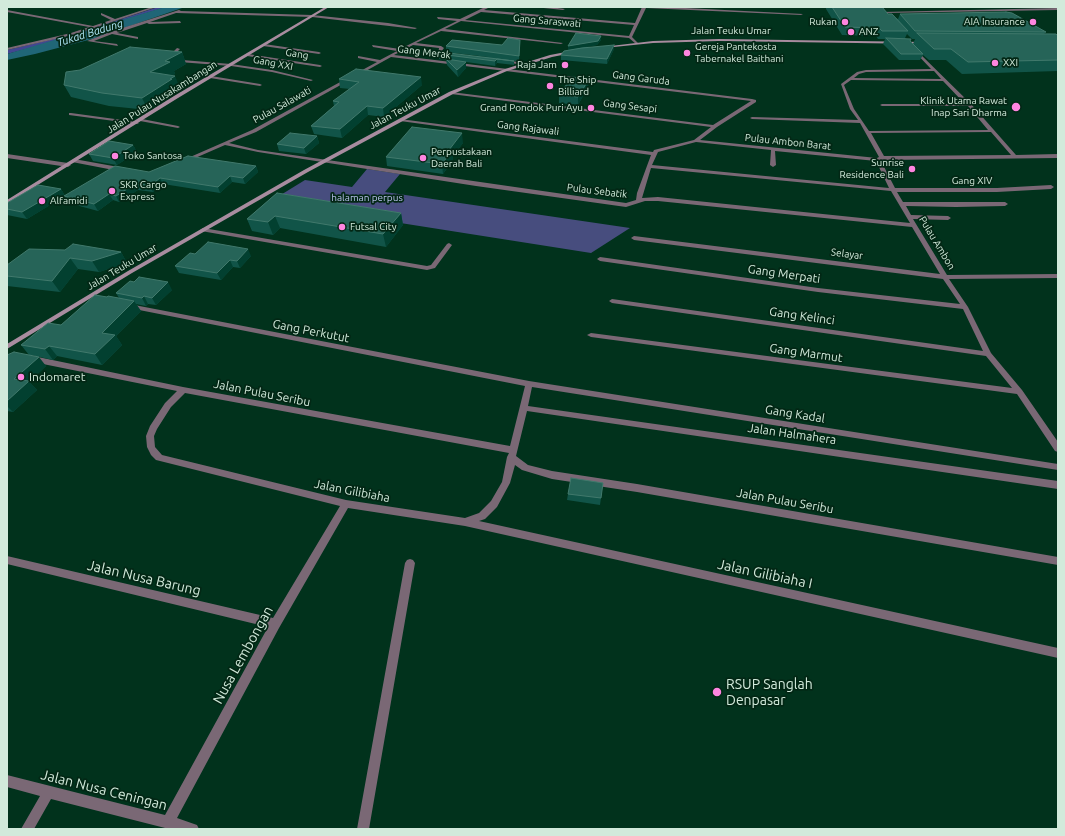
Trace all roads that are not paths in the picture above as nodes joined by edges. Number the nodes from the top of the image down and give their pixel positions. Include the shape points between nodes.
1 (155, 7) edge
2 (191, 7) edge
3 (327, 7) edge
4 (488, 7) edge
5 (536, 7) edge
6 (645, 7) edge
7 (880, 7) edge
8 (563, 9) dead end
9 (1058, 9) edge
10 (7, 11) edge
11 (480, 11) junction
12 (174, 12) junction
13 (884, 12) junction
14 (102, 14) dead end
15 (801, 14) dead end
16 (312, 16) junction
17 (438, 18) dead end
18 (890, 18) edge
19 (114, 20) junction
20 (460, 21) junction
21 (142, 22) junction
22 (180, 22) dead end
23 (636, 24) junction
24 (93, 27) junction
25 (415, 28) dead end
26 (440, 30) junction
27 (111, 33) junction
28 (630, 37) junction
29 (137, 38) dead end
30 (907, 38) edge
31 (561, 43) dead end
32 (636, 43) junction
33 (412, 44) junction
34 (910, 44) junction
35 (924, 44) edge
36 (7, 45) edge
37 (117, 45) dead end
38 (264, 45) junction
39 (373, 46) dead end
40 (17, 48) junction
41 (596, 48) edge
42 (7, 49) edge
43 (178, 49) dead end
44 (400, 50) junction
45 (573, 52) edge
46 (319, 53) dead end
47 (248, 55) junction
48 (454, 55) edge
49 (389, 56) junction
50 (359, 57) dead end
51 (498, 60) edge
52 (380, 61) junction
53 (525, 64) junction
54 (231, 65) junction
55 (320, 66) dead end
56 (506, 70) junction
57 (935, 70) junction
58 (211, 77) junction
59 (850, 79) junction
60 (311, 80) dead end
61 (945, 80) junction
62 (260, 85) dead end
63 (452, 92) junction
64 (969, 105) junction
65 (882, 106) dead end
66 (71, 114) dead end
67 (752, 118) dead end
68 (142, 120) junction
69 (400, 120) junction
70 (861, 122) junction
71 (137, 123) junction
72 (712, 126) dead end
73 (178, 127) dead end
74 (992, 131) junction
75 (868, 132) junction
76 (696, 141) junction
77 (226, 144) junction
78 (772, 149) junction
79 (654, 154) junction
80 (7, 156) edge
81 (1058, 156) edge
82 (1015, 157) junction
83 (880, 159) junction
84 (74, 161) junction
85 (326, 161) junction
86 (176, 165) edge
87 (68, 166) junction
88 (649, 166) junction
89 (773, 166) dead end
90 (132, 171) edge
91 (1051, 187) dead end
92 (894, 190) junction
93 (639, 201) junction
94 (7, 202) edge
95 (901, 204) junction
96 (1005, 204) dead end
97 (910, 217) junction
98 (948, 218) dead end
99 (914, 225) junction
100 (203, 230) junction
101 (634, 238) dead end
102 (449, 246) dead end
103 (600, 258) dead end
104 (945, 276) junction
105 (1058, 276) edge
106 (612, 301) dead end
107 (119, 304) edge
108 (965, 307) junction
109 (590, 335) dead end
110 (7, 347) edge
111 (988, 354) junction
112 (22, 357) edge
113 (529, 384) junction
114 (184, 390) junction
115 (1020, 392) junction
116 (523, 408) junction
117 (1058, 449) edge
118 (512, 454) junction
119 (1058, 467) edge
120 (1058, 485) edge
121 (346, 504) junction
122 (465, 522) junction
123 (7, 560) edge
124 (1058, 561) edge
125 (410, 563) dead end
126 (275, 624) junction
127 (1058, 653) edge
128 (7, 781) edge
129 (50, 791) junction
130 (168, 822) junction
131 (27, 829) edge
132 (192, 829) edge
133 (363, 829) edge

1 - 19 street
2 - 12 street
3 - 16 main road, Jalan Pulau Nusakambangan
4 - 11 street, Pulau Salawati
5 - 8 street
6 - 15 street
6 - 23 street
7 - 13 street
9 - 13 street
10 - 24 street
11 - 20 street, Pulau Salawati
11 - 23 street
12 - 16 street
12 - 21 street
13 - 18 street
14 - 19 street
16 - 25 street
16 - 38 main road, Jalan Pulau Nusakambangan
17 - 20 street, Gang Saraswati
19 - 24 street
20 - 26 street, Pulau Salawati
20 - 28 street, Gang Saraswati
21 - 22 street
21 - 27 street
23 - 28 street
24 - 40 street
26 - 31 street
26 - 33 street, Pulau Salawati
27 - 29 street
27 - 37 street via 89,40
28 - 32 street
30 - 34 street
32 - 34 main road, Jalan Teuku Umar via 719,40
32 - 41 main road, Jalan Teuku Umar
33 - 44 street, Pulau Salawati
33 - 48 street via 440,47 442,48 438,52
34 - 35 main road, Jalan Teuku Umar
34 - 57 street
36 - 40 street
38 - 46 street
38 - 47 main road, Jalan Pulau Nusakambangan
39 - 44 street
40 - 42 street
43 - 54 street, Gang XXI via 167,60
44 - 49 street, Pulau Salawati
45 - 53 main road, Jalan Teuku Umar
47 - 54 main road, Jalan Pulau Nusakambangan
47 - 55 street, Gang
49 - 52 street, Pulau Salawati
49 - 56 street, Gang Merak
50 - 52 street
51 - 53 street
52 - 77 street, Pulau Salawati
53 - 56 main road, Jalan Teuku Umar
54 - 58 main road, Jalan Pulau Nusakambangan
54 - 60 street, Gang XXI
56 - 63 main road, Jalan Teuku Umar
56 - 76 street, Gang Garuda via 754,101
57 - 59 street via 866,71
57 - 61 street
58 - 62 street
58 - 68 main road, Jalan Pulau Nusakambangan
59 - 61 street
59 - 70 street, Pulau Ambon via 842,85 852,109
61 - 64 street
63 - 69 main road, Jalan Teuku Umar
63 - 72 street, Gang Sesapi
64 - 65 street
64 - 74 street
66 - 71 street
67 - 70 street
68 - 71 main road, Jalan Pulau Nusakambangan
68 - 73 street
69 - 79 street, Gang Rajawali
69 - 85 main road, Jalan Teuku Umar
70 - 75 street, Pulau Ambon
71 - 84 main road, Jalan Pulau Nusakambangan
74 - 75 street
74 - 82 street
75 - 83 street, Pulau Ambon
76 - 78 street, Pulau Ambon Barat
76 - 79 street via 656,151
77 - 85 street, Pulau Sebatik
77 - 86 street, Pulau Salawati
78 - 83 street, Pulau Ambon Barat
78 - 89 street
79 - 88 street
80 - 87 street
81 - 82 street
82 - 83 street
83 - 92 street, Pulau Ambon
84 - 87 main road, Jalan Pulau Nusakambangan
84 - 90 street
85 - 93 street, Pulau Sebatik via 626,205
85 - 100 main road, Jalan Teuku Umar
87 - 94 main road, Jalan Pulau Nusakambangan
88 - 92 street, Gang XIV
88 - 93 street
91 - 92 street, Gang XIV
92 - 95 street, Pulau Ambon
93 - 99 street, Pulau Sebatik via 658,199
95 - 96 street
95 - 97 street, Pulau Ambon
97 - 98 street
97 - 99 street, Pulau Ambon
99 - 104 street, Pulau Ambon
100 - 102 street via 427,268 433,267
100 - 110 main road, Jalan Teuku Umar via 93,299
101 - 104 street, Selayar
103 - 108 street, Gang Merpati via 826,291
104 - 105 street, Selayar
104 - 108 street, Pulau Ambon
106 - 111 street, Gang Kelinci
107 - 113 street, Gang Perkutut
108 - 111 street, Pulau Ambon
109 - 115 street, Gang Marmut
111 - 115 street, Pulau Ambon
112 - 114 street, Jalan Pulau Seribu
113 - 116 street
113 - 119 street, Gang Kadal
114 - 118 street, Jalan Pulau Seribu
114 - 121 street, Jalan Gilibiaha via 168,405 152,428 151,447 159,458
115 - 117 street, Pulau Ambon
116 - 118 street
116 - 120 street, Jalan Halmahera
118 - 122 street via 506,483 494,504 482,516
118 - 124 street, Jalan Pulau Seribu via 525,468 552,475
121 - 122 street, Jalan Gilibiaha
121 - 126 street, Nusa Lembongan
122 - 127 street, Jalan Gilibiaha I
123 - 126 street, Jalan Nusa Barung
125 - 133 street
126 - 130 street, Nusa Lembongan
128 - 129 street, Jalan Nusa Ceningan
129 - 130 street, Jalan Nusa Ceningan
129 - 131 street
130 - 132 street, Jalan Nusa Ceningan

